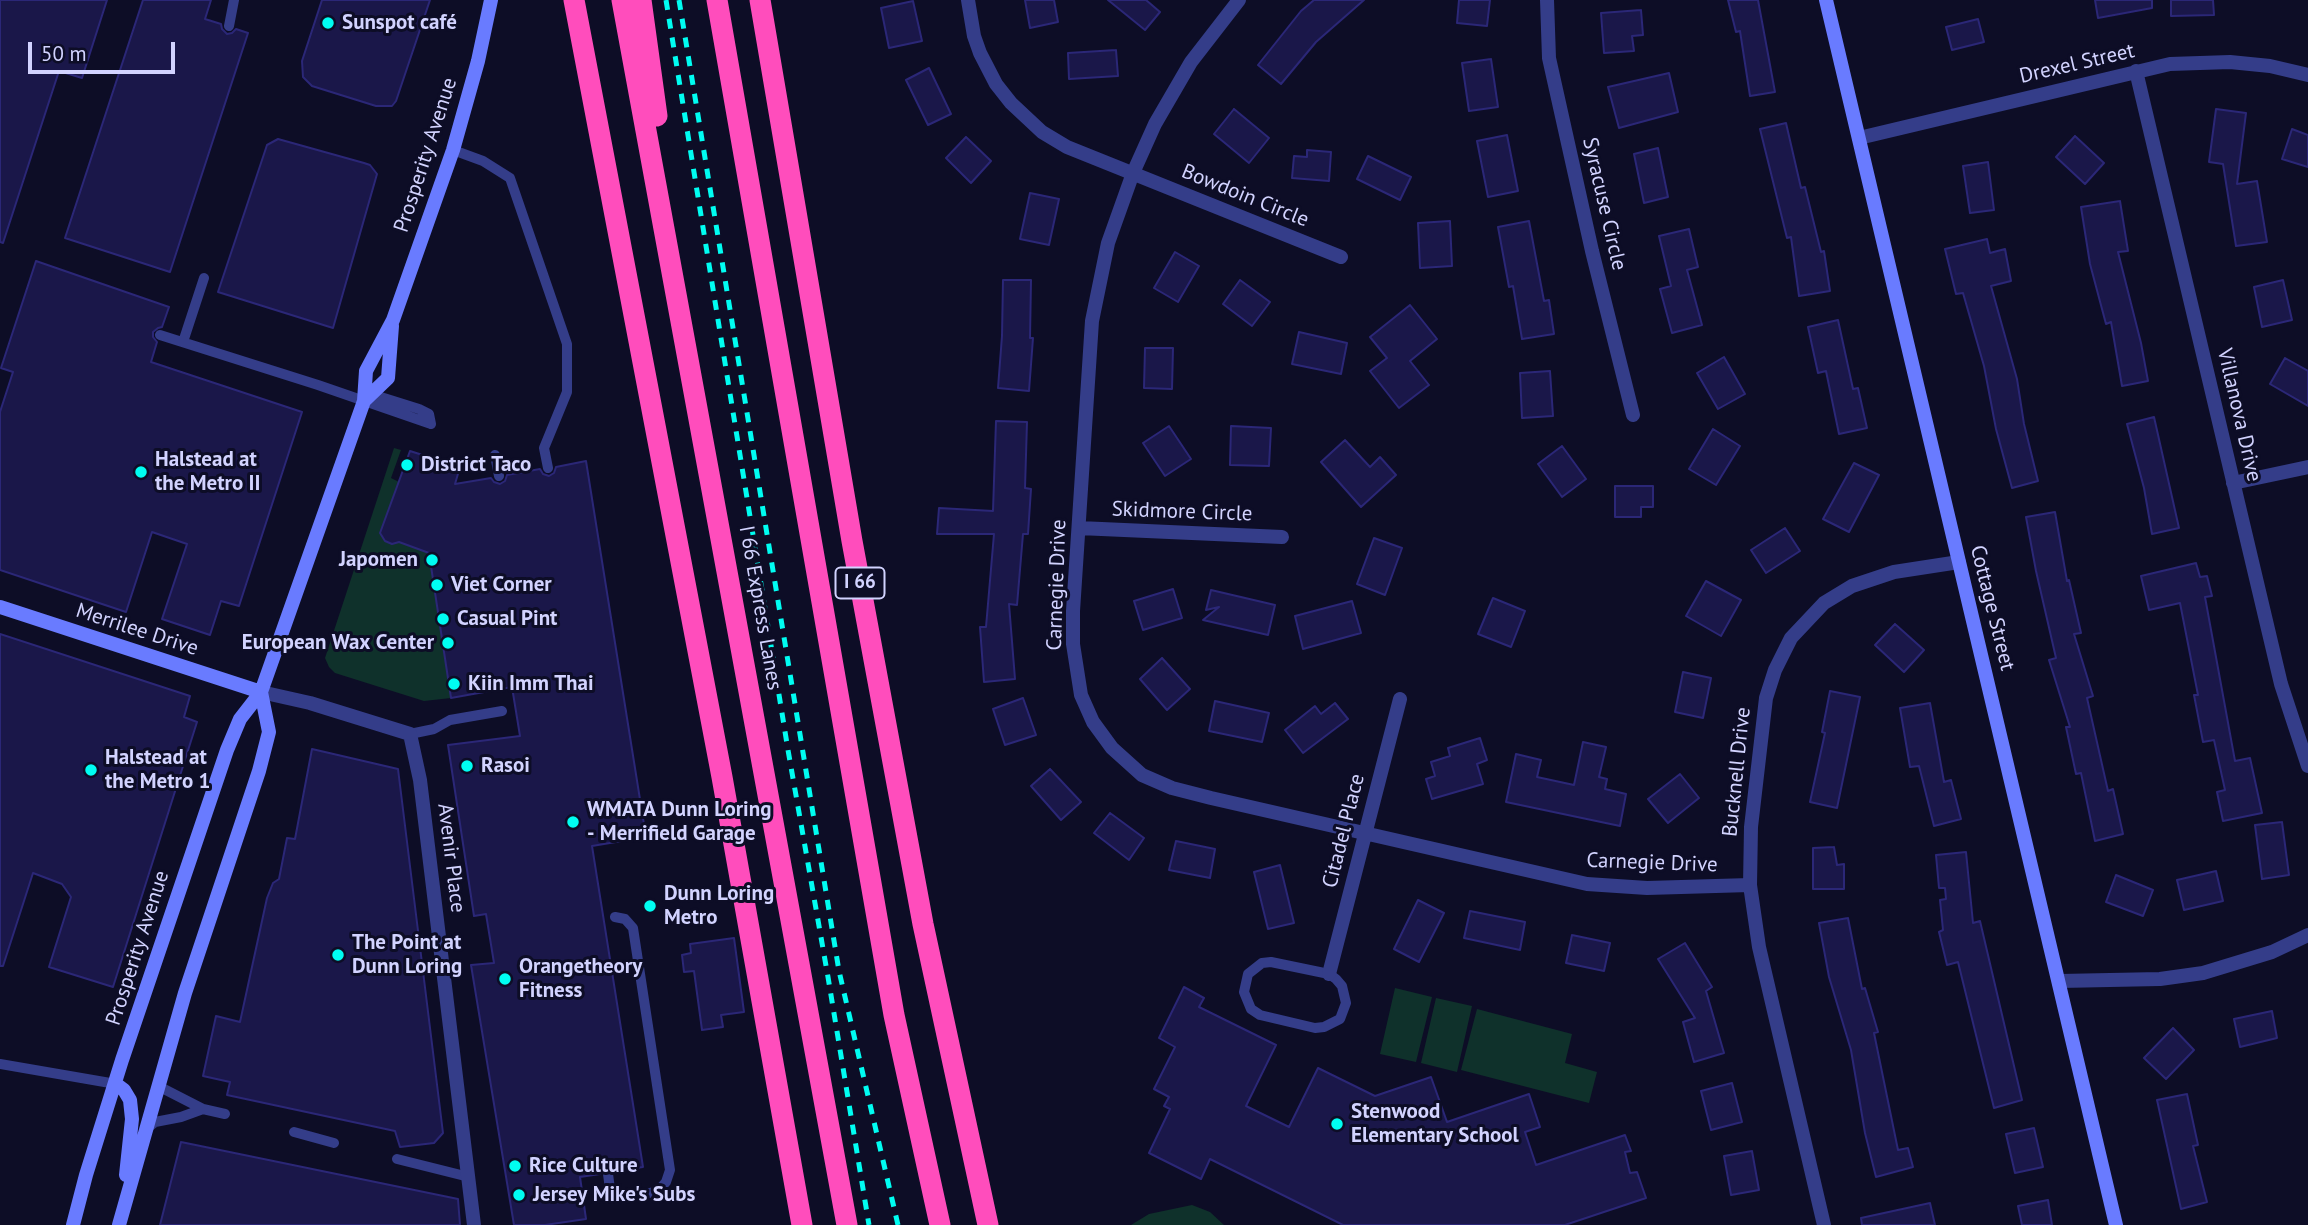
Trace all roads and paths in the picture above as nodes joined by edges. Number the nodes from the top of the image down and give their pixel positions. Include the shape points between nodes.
1 (234, 0) edge
2 (491, 0) edge
3 (574, 0) edge
4 (622, 0) edge
5 (640, 0) edge
6 (717, 0) edge
7 (760, 0) edge
8 (968, 0) edge
9 (1239, 0) edge
10 (1547, 0) edge
11 (1826, 0) edge
12 (229, 26) dead end
13 (2136, 71) junction
14 (2308, 75) edge
15 (1859, 138) junction
16 (453, 150) junction
17 (1133, 173) junction
18 (1340, 257) dead end
19 (204, 278) dead end
20 (393, 320) junction
21 (160, 335) dead end
22 (183, 342) junction
23 (366, 396) junction
24 (699, 414) junction
25 (1633, 415) dead end
26 (495, 455) dead end
27 (2308, 467) edge
28 (548, 468) dead end
29 (499, 476) dead end
30 (2233, 483) junction
31 (1079, 528) junction
32 (1282, 537) dead end
33 (1959, 562) junction
34 (0, 607) edge
35 (261, 692) junction
36 (1400, 699) dead end
37 (502, 711) dead end
38 (410, 734) junction
39 (2308, 766) edge
40 (1364, 832) junction
41 (1750, 885) junction
42 (615, 916) dead end
43 (2308, 935) edge
44 (1329, 974) junction
45 (2060, 981) junction
46 (0, 1064) edge
47 (116, 1084) junction
48 (160, 1087) junction
49 (202, 1109) junction
50 (225, 1114) dead end
51 (145, 1130) junction
52 (294, 1132) dead end
53 (334, 1143) dead end
54 (397, 1159) dead end
55 (608, 1174) dead end
56 (469, 1177) junction
57 (120, 1222) edge
58 (73, 1225) edge
59 (474, 1225) edge
60 (802, 1225) edge
61 (847, 1225) edge
62 (940, 1225) edge
63 (988, 1225) edge
64 (1824, 1225) edge
65 (2116, 1225) edge

1 - 12 lane
2 - 16 main road, Prosperity Avenue
3 - 60 highway
4 - 24 highway, I 66 Express Lanes
5 - 24 highway
6 - 62 highway via 889,989
7 - 63 highway, I 66 via 923,924
8 - 17 street, Bowdoin Circle via 980,53 1011,103 1042,132 1067,147
9 - 17 street, Carnegie Drive via 1191,62
10 - 25 street, Syracuse Circle via 1549,58
11 - 15 main road, Cottage Street
13 - 14 street, Drexel Street via 2170,64 2230,62
13 - 15 street, Drexel Street
13 - 30 street, Villanova Drive
15 - 33 main road, Cottage Street
16 - 20 main road, Prosperity Avenue
16 - 28 lane via 510,178 567,344 567,392 544,448
17 - 18 street, Bowdoin Circle
17 - 31 street, Carnegie Drive via 1108,243 1092,321
19 - 22 lane
20 - 23 main road, Prosperity Avenue via 366,371
20 - 23 main road, Prosperity Avenue via 388,378
21 - 22 lane
22 - 23 lane
23 - 23 lane via 431,424 429,414 419,409
23 - 35 main road, Prosperity Avenue
24 - 61 highway, I 66 Express Lanes
26 - 29 lane
27 - 30 street
30 - 39 street, Villanova Drive via 2281,684
31 - 32 street, Skidmore Circle
31 - 40 street, Carnegie Drive via 1073,611 1077,675 1093,722 1112,748 1142,775 1172,788
33 - 41 street, Bucknell Drive via 1894,572 1852,586 1824,603 1791,638 1766,698 1751,827
33 - 45 main road, Cottage Street
34 - 35 main road, Merrilee Drive
35 - 38 street
35 - 47 main road, Prosperity Avenue via 240,719 227,750
35 - 48 main road via 269,732 185,993
36 - 40 street, Citadel Place
37 - 38 lane via 450,720
38 - 56 street, Avenir Place via 420,780
40 - 41 street, Carnegie Drive via 1602,886
40 - 44 street, Citadel Place
41 - 64 street, Bucknell Drive via 1759,947
42 - 55 lane via 633,928 670,1170 658,1191 632,1197 610,1189
43 - 45 street via 2272,952 2203,973 2160,979
44 - 44 lane via 1262,963 1248,974 1244,992 1251,1009 1260,1015 1324,1027 1340,1019 1346,1003 1342,986
45 - 65 main road, Cottage Street
46 - 47 lane
47 - 57 main road via 130,1100 132,1119
47 - 58 main road, Prosperity Avenue
48 - 49 lane
48 - 51 main road
49 - 50 lane
49 - 51 lane via 155,1122
51 - 57 main road
52 - 53 lane
54 - 56 lane
56 - 59 street, Avenir Place

